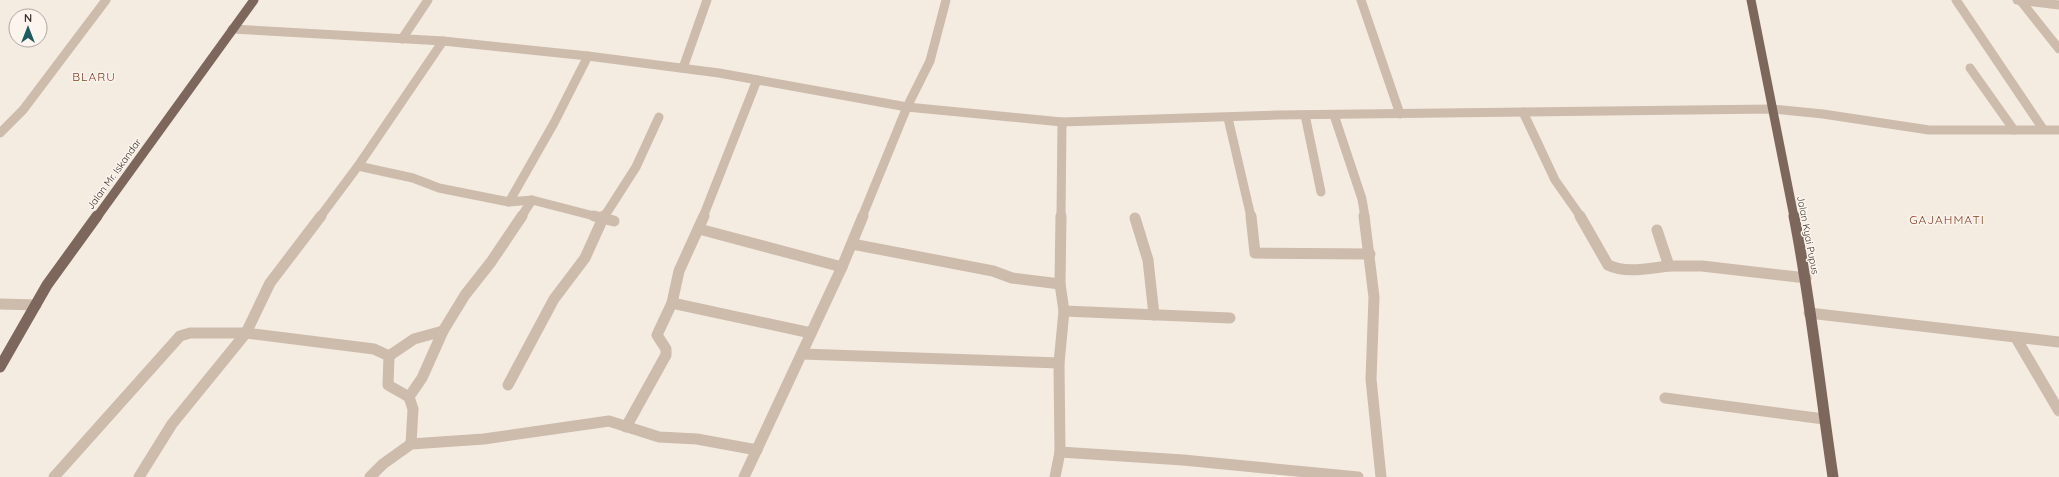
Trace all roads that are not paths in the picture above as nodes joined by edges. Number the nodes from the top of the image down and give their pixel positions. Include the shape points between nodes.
1 (106, 0) edge
2 (254, 0) edge
3 (428, 0) edge
4 (707, 0) edge
5 (946, 0) edge
6 (1361, 0) edge
7 (1751, 0) edge
8 (1956, 0) edge
9 (2018, 0) edge
10 (2053, 3) edge
11 (232, 29) junction
12 (402, 39) junction
13 (442, 41) junction
14 (2059, 49) edge
15 (588, 56) junction
16 (683, 68) junction
17 (1970, 68) dead end
18 (757, 80) junction
19 (907, 107) junction
20 (1772, 109) junction
21 (1523, 112) junction
22 (1400, 114) junction
23 (1306, 115) junction
24 (1334, 115) junction
25 (659, 117) dead end
26 (1228, 118) junction
27 (1062, 122) junction
28 (2043, 129) junction
29 (2014, 130) junction
30 (2059, 130) edge
31 (0, 133) edge
32 (358, 166) junction
33 (1321, 192) dead end
34 (532, 200) junction
35 (509, 202) junction
36 (603, 218) junction
37 (1135, 218) dead end
38 (614, 221) dead end
39 (699, 229) junction
40 (1657, 230) dead end
41 (852, 244) junction
42 (1370, 254) junction
43 (1669, 266) junction
44 (842, 267) junction
45 (1806, 278) junction
46 (1060, 284) junction
47 (672, 303) junction
48 (0, 304) edge
49 (36, 305) junction
50 (1064, 311) junction
51 (1809, 313) junction
52 (1154, 314) junction
53 (1230, 318) dead end
54 (443, 331) junction
55 (246, 333) junction
56 (811, 333) junction
57 (2016, 338) junction
58 (2059, 342) edge
59 (802, 354) junction
60 (389, 356) junction
61 (1059, 363) junction
62 (0, 367) edge
63 (508, 385) dead end
64 (409, 397) junction
65 (1665, 398) dead end
66 (2059, 411) edge
67 (1824, 419) junction
68 (626, 427) junction
69 (411, 444) junction
70 (757, 450) junction
71 (1060, 452) junction
72 (54, 477) edge
73 (139, 477) edge
74 (370, 477) edge
75 (744, 477) edge
76 (1055, 477) edge
77 (1358, 477) edge
78 (1381, 477) edge
79 (1833, 477) edge

1 - 31 street via 23,110
2 - 11 main road, Jalan Mr. Iskandar
3 - 12 street
4 - 16 street
5 - 19 street via 930,61
6 - 22 street
7 - 20 main road, Jalan Kyai Pupus
8 - 28 street
9 - 10 street
9 - 14 street
11 - 12 street
11 - 49 main road, Jalan Mr. Iskandar
12 - 13 street
13 - 15 street
13 - 32 street
15 - 16 street
15 - 35 street
16 - 18 street
17 - 29 street
18 - 19 street
18 - 39 street
19 - 27 street
19 - 41 street
20 - 21 street
20 - 29 street via 1929,130
20 - 45 main road, Jalan Kyai Pupus
21 - 22 street
21 - 43 street via 1555,180 1584,221 1608,265 1613,269 1624,270
22 - 24 street
23 - 24 street
23 - 26 street
23 - 33 street
24 - 42 street via 1362,199
25 - 36 street via 636,167
26 - 27 street
26 - 42 street via 1240,177 1250,210 1255,253
27 - 46 street
28 - 29 street
28 - 30 street
32 - 35 street via 413,178 440,188
32 - 55 street via 270,283
34 - 35 street
34 - 36 street
34 - 54 street via 491,262 465,295
36 - 38 street
36 - 63 street via 585,258 554,299
37 - 52 street via 1148,260
39 - 44 street
39 - 47 street via 679,271
40 - 43 street
41 - 44 street
41 - 46 street via 993,271 1012,278
42 - 78 street via 1374,297 1371,379
43 - 45 street via 1702,266
44 - 56 street
45 - 51 main road, Jalan Kyai Pupus
46 - 50 street
47 - 56 street
47 - 68 street via 657,336 666,349 666,355
48 - 49 street
49 - 62 main road, Jalan Mr. Iskandar
50 - 52 street
50 - 61 street
51 - 57 street
51 - 67 main road, Jalan Kyai Pupus
52 - 53 street
54 - 60 street via 420,336
54 - 64 street via 422,378
55 - 60 street via 374,350
55 - 72 street via 180,336
55 - 73 street via 172,424
56 - 59 street
57 - 58 street
57 - 66 street
59 - 61 street
59 - 70 street
60 - 64 street via 390,364 385,378 387,384 392,390
61 - 71 street
64 - 69 street via 413,409
65 - 67 street
67 - 79 main road, Jalan Kyai Pupus
68 - 69 street via 609,421 491,438
68 - 70 street via 659,437 697,439
69 - 74 street
70 - 75 street
71 - 76 street
71 - 77 street via 1183,460

